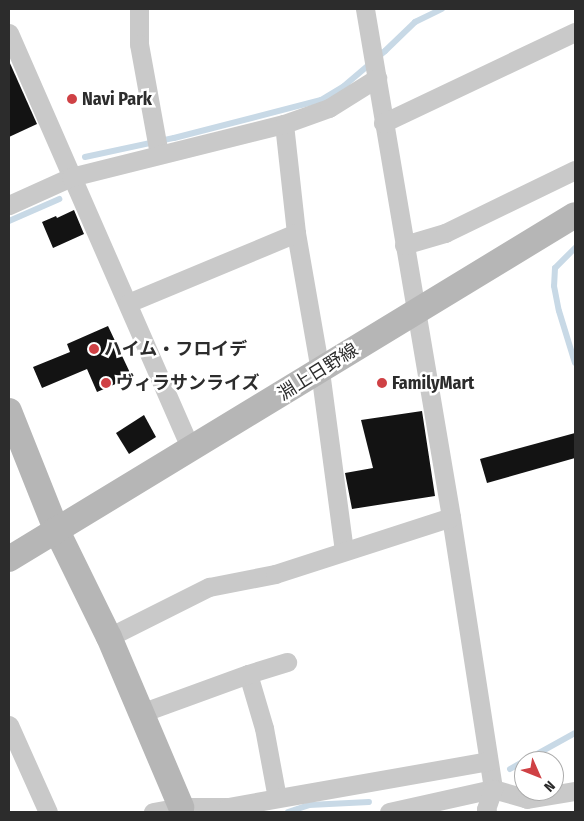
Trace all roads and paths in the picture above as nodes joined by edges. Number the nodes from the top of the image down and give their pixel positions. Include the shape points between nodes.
1 (139, 9) edge
2 (365, 9) edge
3 (575, 32) edge
4 (9, 33) edge
5 (375, 66) junction
6 (383, 123) junction
7 (284, 124) junction
8 (157, 145) junction
9 (575, 170) edge
10 (71, 177) junction
11 (9, 205) edge
12 (575, 215) edge
13 (296, 233) junction
14 (404, 245) junction
15 (128, 303) junction
16 (416, 311) junction
17 (320, 371) junction
18 (9, 410) edge
19 (191, 449) junction
20 (451, 517) junction
21 (56, 529) junction
22 (344, 550) junction
23 (9, 559) edge
24 (109, 637) junction
25 (287, 662) dead end
26 (248, 674) junction
27 (141, 713) junction
28 (9, 725) edge
29 (488, 761) junction
30 (493, 789) junction
31 (575, 791) edge
32 (277, 798) junction
33 (182, 810) edge
34 (48, 812) edge
35 (153, 812) edge
36 (389, 812) edge
37 (487, 812) edge

1 - 8 street via 139,44
2 - 5 street
3 - 6 street
4 - 10 street
5 - 6 street
5 - 7 street via 329,108
6 - 14 street
7 - 8 street
7 - 13 street
8 - 10 street
9 - 14 street via 445,233
10 - 11 street
10 - 15 street
12 - 16 main road, 淵上日野線
13 - 15 street
13 - 17 street
14 - 16 street
15 - 19 street
16 - 17 main road, 淵上日野線
16 - 20 street
17 - 19 main road, 淵上日野線
17 - 22 street
18 - 21 main road
19 - 21 main road, 淵上日野線
20 - 22 street
20 - 29 street
21 - 23 main road, 淵上日野線
21 - 24 main road
22 - 24 street via 275,574 209,587
24 - 27 main road
25 - 26 street
26 - 27 street
26 - 32 street via 264,728
27 - 33 main road
28 - 34 street
29 - 30 street
29 - 32 street
30 - 31 street via 527,799
30 - 36 street
30 - 37 street
32 - 33 street via 228,807
33 - 35 street

